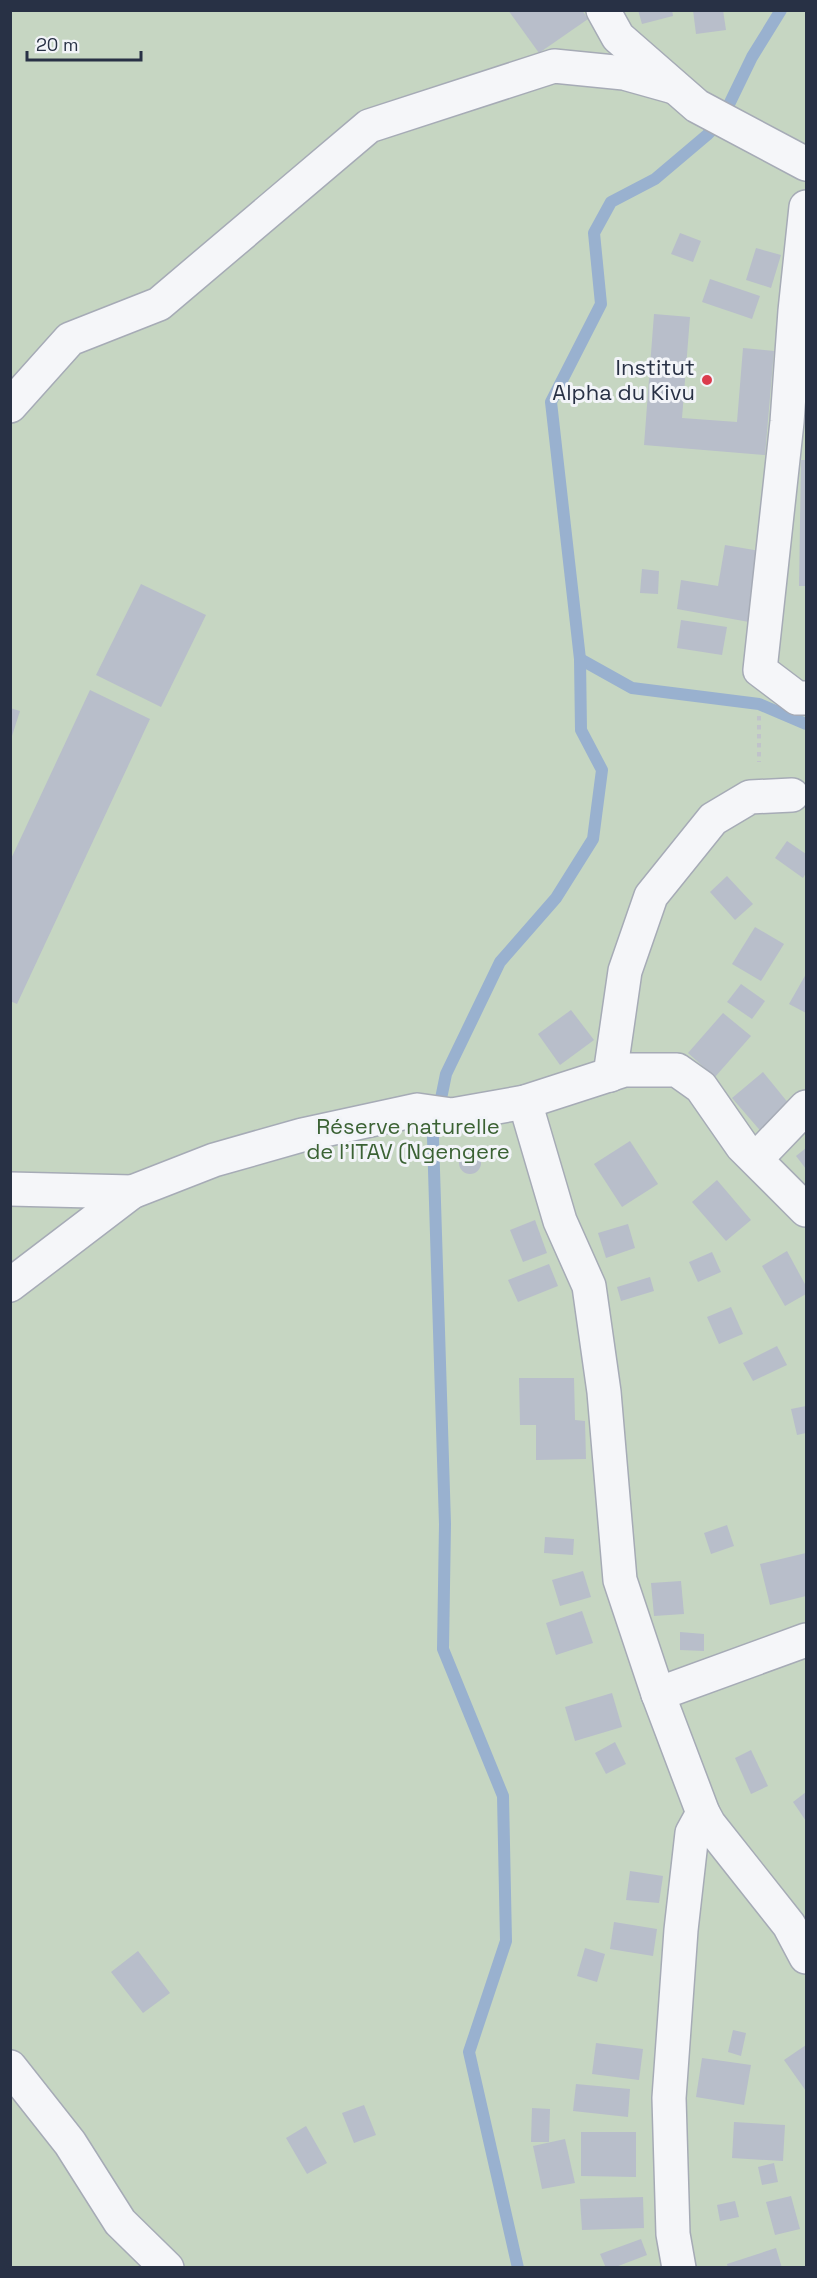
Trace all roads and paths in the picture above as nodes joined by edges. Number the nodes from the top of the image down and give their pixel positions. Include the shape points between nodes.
1 (603, 10) edge
2 (686, 96) junction
3 (807, 164) edge
4 (807, 207) edge
5 (10, 406) edge
6 (807, 699) edge
7 (759, 714) dead end
8 (792, 795) dead end
9 (750, 797) junction
10 (610, 1075) junction
11 (525, 1102) junction
12 (807, 1107) edge
13 (756, 1159) junction
14 (10, 1189) edge
15 (132, 1192) junction
16 (807, 1210) edge
17 (10, 1285) edge
18 (807, 1640) edge
19 (658, 1694) junction
20 (703, 1813) junction
21 (798, 1920) edge
22 (807, 1957) edge
23 (10, 2067) edge
24 (167, 2268) edge
25 (679, 2268) edge

1 - 2 street via 618,37
2 - 3 street
2 - 5 street via 624,73 554,66 369,126 159,304 70,339
4 - 6 street via 760,670 796,698
7 - 9 path via 759,765
8 - 9 street
9 - 10 street via 713,819 651,896 625,971
10 - 11 street
10 - 13 street via 624,1070 677,1070 701,1087 742,1146
11 - 15 street via 452,1115 417,1110 302,1135 214,1160
11 - 19 street via 560,1221 589,1286 604,1392 620,1580
12 - 13 street
13 - 16 street
14 - 15 street
15 - 17 street
18 - 19 street
19 - 20 street
20 - 21 street
20 - 25 street via 692,1833 669,2098 673,2234
21 - 22 street
23 - 24 street via 70,2143 120,2222

